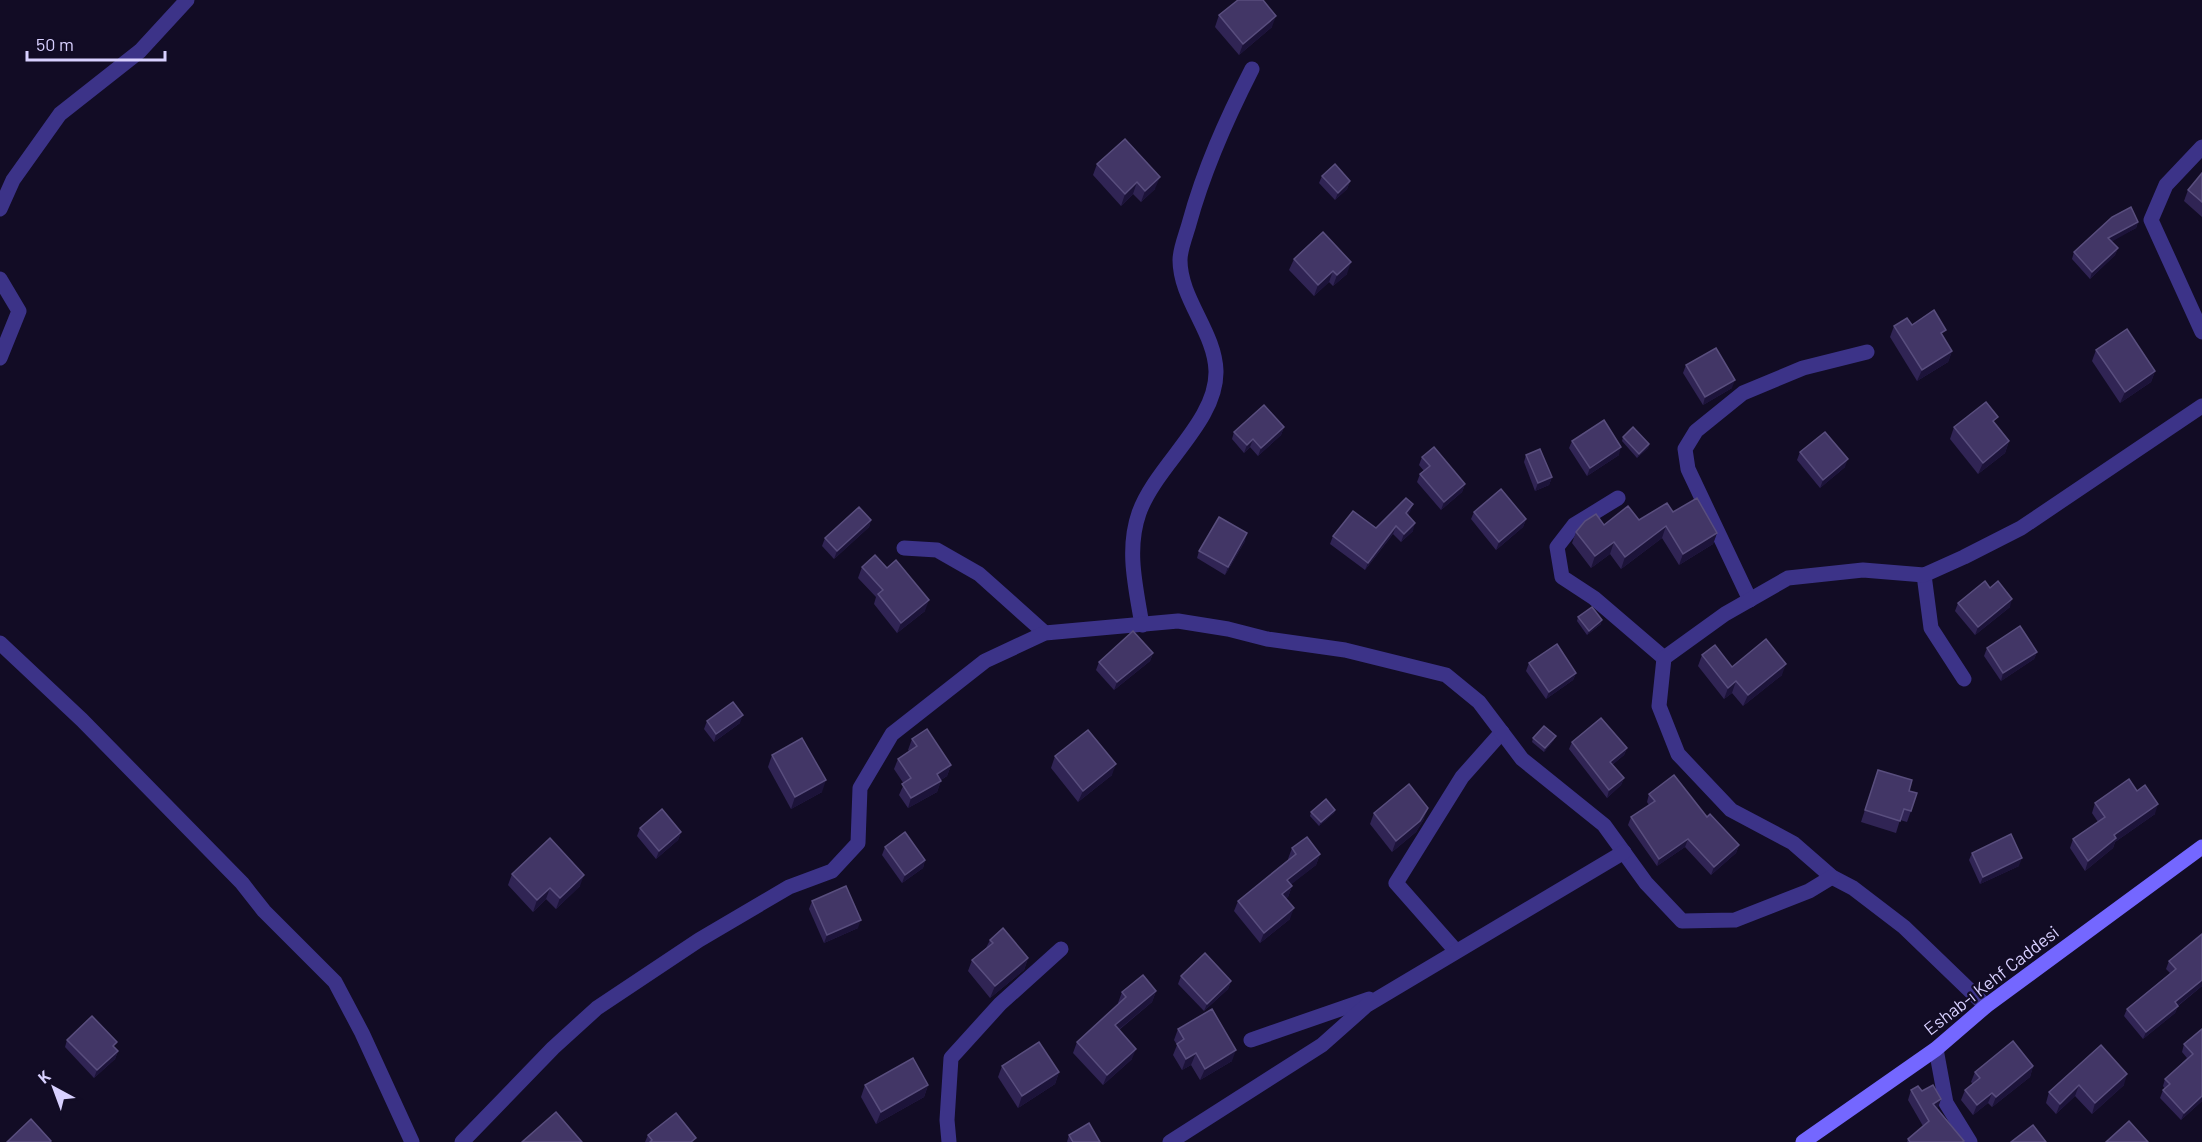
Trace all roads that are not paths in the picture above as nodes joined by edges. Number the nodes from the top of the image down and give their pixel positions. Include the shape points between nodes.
1 (187, 0) edge
2 (1251, 69) dead end
3 (2202, 147) edge
4 (0, 209) edge
5 (0, 279) edge
6 (2202, 332) edge
7 (1867, 352) dead end
8 (0, 358) edge
9 (2202, 406) edge
10 (1618, 498) dead end
11 (904, 548) dead end
12 (1924, 575) junction
13 (1750, 600) junction
14 (1142, 625) junction
15 (1045, 633) junction
16 (0, 643) edge
17 (1664, 658) junction
18 (1964, 680) dead end
19 (1502, 732) junction
20 (2202, 847) edge
21 (1623, 852) junction
22 (1832, 877) junction
23 (1061, 949) dead end
24 (1456, 951) junction
25 (1389, 992) junction
26 (1986, 1006) junction
27 (1251, 1040) dead end
28 (1936, 1049) junction
29 (412, 1142) edge
30 (462, 1142) edge
31 (949, 1142) edge
32 (1170, 1142) edge
33 (1803, 1142) edge
34 (1970, 1142) edge

1 - 4 street via 140,51 60,114 13,180
2 - 14 street via 1202,178 1180,260 1216,372 1207,412 1174,452 1139,512 1131,559
3 - 6 street via 2166,184 2151,220
5 - 8 street via 19,312
7 - 13 street via 1803,368 1743,393 1696,431 1685,449 1688,469
9 - 12 street via 2021,528
10 - 17 street via 1574,525 1557,548 1562,577 1594,598
11 - 15 street via 937,550 979,574
12 - 13 street via 1863,570 1788,578
12 - 18 street via 1931,628
13 - 17 street
14 - 15 street
14 - 19 street via 1178,621 1345,650 1446,675 1479,702
15 - 30 street via 985,661 892,734 860,788 858,843 832,871 789,887 597,1008
16 - 29 street via 114,753 335,982
17 - 22 street via 1659,706 1678,754 1731,810 1793,843
19 - 21 street via 1522,759 1604,825
19 - 24 street via 1462,777 1396,883
20 - 26 street, Eshab-ı Kehf Caddesi
21 - 22 street via 1682,921 1735,920 1809,891
21 - 24 street
22 - 26 street via 1904,927
23 - 31 street via 1000,1004 951,1058 946,1120
24 - 25 street
25 - 27 street
25 - 32 street via 1366,1005 1322,1045
26 - 28 street, Eshab-ı Kehf Caddesi
28 - 33 street, Eshab-ı Kehf Caddesi
28 - 34 street via 1946,1103

